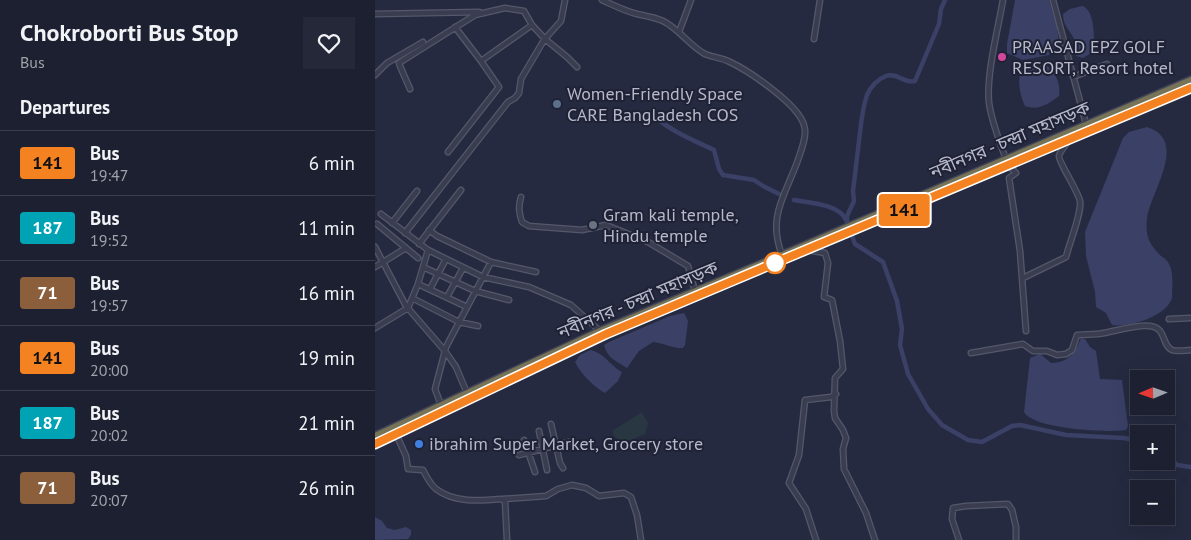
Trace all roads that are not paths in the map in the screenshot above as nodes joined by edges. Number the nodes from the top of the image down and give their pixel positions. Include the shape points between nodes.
1 (565, 0) edge
2 (602, 0) edge
3 (691, 0) edge
4 (820, 0) edge
5 (1003, 0) edge
6 (1053, 0) edge
7 (375, 9) edge
8 (485, 12) junction
9 (375, 14) edge
10 (532, 25) junction
11 (455, 27) junction
12 (679, 32) junction
13 (545, 39) junction
14 (814, 39) dead end
15 (423, 42) dead end
16 (481, 61) junction
17 (1107, 64) dead end
18 (577, 67) dead end
19 (375, 75) edge
20 (1073, 77) junction
21 (1191, 80) edge
22 (1191, 88) edge
23 (411, 89) dead end
24 (1086, 124) junction
25 (1069, 135) junction
26 (449, 152) dead end
27 (1007, 162) junction
28 (461, 190) dead end
29 (417, 191) dead end
30 (521, 197) dead end
31 (381, 214) dead end
32 (393, 223) junction
33 (377, 224) dead end
34 (429, 230) junction
35 (405, 233) junction
36 (419, 244) junction
37 (375, 247) edge
38 (406, 248) junction
39 (428, 250) junction
40 (806, 250) junction
41 (782, 255) junction
42 (418, 258) dead end
43 (446, 260) junction
44 (491, 262) junction
45 (383, 263) junction
46 (375, 267) edge
47 (423, 267) junction
48 (463, 268) junction
49 (536, 272) dead end
50 (438, 274) junction
51 (483, 277) junction
52 (1023, 278) junction
53 (455, 282) junction
54 (418, 284) junction
55 (719, 284) junction
56 (431, 289) junction
57 (475, 291) junction
58 (695, 291) junction
59 (412, 298) junction
60 (447, 298) junction
61 (509, 300) dead end
62 (467, 307) junction
63 (408, 308) junction
64 (1191, 318) edge
65 (1169, 319) dead end
66 (459, 322) junction
67 (478, 326) dead end
68 (375, 328) edge
69 (1026, 330) dead end
70 (600, 331) junction
71 (1191, 350) edge
72 (445, 351) junction
73 (971, 354) dead end
74 (467, 393) junction
75 (835, 394) junction
76 (441, 405) junction
77 (551, 424) dead end
78 (539, 431) dead end
79 (396, 434) junction
80 (375, 436) edge
81 (524, 440) dead end
82 (569, 442) dead end
83 (375, 444) edge
84 (556, 446) junction
85 (543, 449) junction
86 (529, 453) junction
87 (519, 455) dead end
88 (563, 468) dead end
89 (547, 470) dead end
90 (535, 472) dead end
91 (501, 499) junction
92 (507, 540) edge
93 (641, 540) edge
94 (816, 540) edge
95 (875, 540) edge
96 (959, 540) edge
97 (1016, 540) edge

1 - 13 street via 561,21
2 - 12 street via 664,21
3 - 12 street
4 - 14 street
5 - 27 street via 989,91 992,116
6 - 20 street
7 - 9 street
8 - 9 street
8 - 10 street via 505,8 521,10
8 - 11 street via 475,14
10 - 13 street
10 - 16 street
11 - 16 street
11 - 23 street via 399,63
12 - 41 street via 705,54 732,62 780,96 798,112 805,125 802,148 775,220
13 - 18 street
13 - 35 street via 521,80 515,98 508,102
15 - 19 street via 387,63
16 - 26 street via 499,88
17 - 20 street
20 - 24 street
21 - 24 highway, নবীনগর - চন্দ্রা মহাসড়ক
22 - 25 highway, নবীনগর - চন্দ্রা মহাসড়ক
24 - 25 highway, নবীনগর - চন্দ্রা মহাসড়ক
25 - 27 highway, নবীনগর - চন্দ্রা মহাসড়ক
25 - 52 street via 1059,160 1080,202 1066,257
27 - 40 highway, নবীনগর - চন্দ্রা মহাসড়ক
27 - 41 highway, নবীনগর - চন্দ্রা মহাসড়ক
27 - 52 street via 1016,173 1009,178
28 - 34 street
29 - 32 street
30 - 58 street via 519,213 522,222 529,226 582,230 606,225 622,230 688,266
31 - 32 street
32 - 35 street
33 - 38 street
34 - 36 street
34 - 44 street
35 - 36 street
36 - 39 street
37 - 45 street
38 - 42 street
38 - 45 street
39 - 43 street
39 - 47 street
40 - 55 highway, নবীনগর - চন্দ্রা মহাসড়ক
40 - 75 street via 825,253 828,261 824,297 832,300 843,369 835,378
41 - 55 highway, নবীনগর - চন্দ্রা মহাসড়ক
43 - 48 street
43 - 50 street
44 - 49 street
44 - 51 street
45 - 46 street
45 - 63 street
47 - 50 street
47 - 54 street
48 - 51 street
48 - 53 street
50 - 53 street
50 - 56 street
51 - 57 street
51 - 70 street via 529,287 571,305
52 - 69 street
53 - 57 street
53 - 60 street
54 - 56 street
54 - 59 street
55 - 58 highway, নবীনগর - চন্দ্রা মহাসড়ক
55 - 79 highway, নবীনগর - চন্দ্রা মহাসড়ক
56 - 60 street
57 - 61 street
57 - 62 street
58 - 70 highway, নবীনগর - চন্দ্রা মহাসড়ক
59 - 63 street
59 - 66 street
60 - 62 street
62 - 66 street
63 - 68 street
63 - 72 street
64 - 65 street
66 - 67 street
66 - 72 street
70 - 74 highway, নবীনগর - চন্দ্রা মহাসড়ক
71 - 73 street via 1173,351 1167,346 1162,333 1149,326 1077,335 1072,350 1066,354 1033,351 1023,344
72 - 74 street via 457,367
72 - 76 street via 435,389
74 - 76 highway, নবীনগর - চন্দ্রা মহাসড়ক
75 - 94 street via 805,400 799,455 789,483 806,509
75 - 95 street via 835,418 846,438 843,450 845,468
76 - 80 highway, নবীনগর - চন্দ্রা মহাসড়ক
77 - 84 street
78 - 85 street
79 - 83 highway, নবীনগর - চন্দ্রা মহাসড়ক
79 - 91 street via 408,469 423,470 435,488 467,500
81 - 86 street
82 - 84 street
84 - 85 street
84 - 88 street
85 - 86 street
85 - 89 street
86 - 87 street
86 - 90 street
91 - 92 street via 505,501
91 - 93 street via 546,496 572,485 586,488 599,496 625,493 631,497
96 - 97 street via 953,508 1008,504 1016,527

